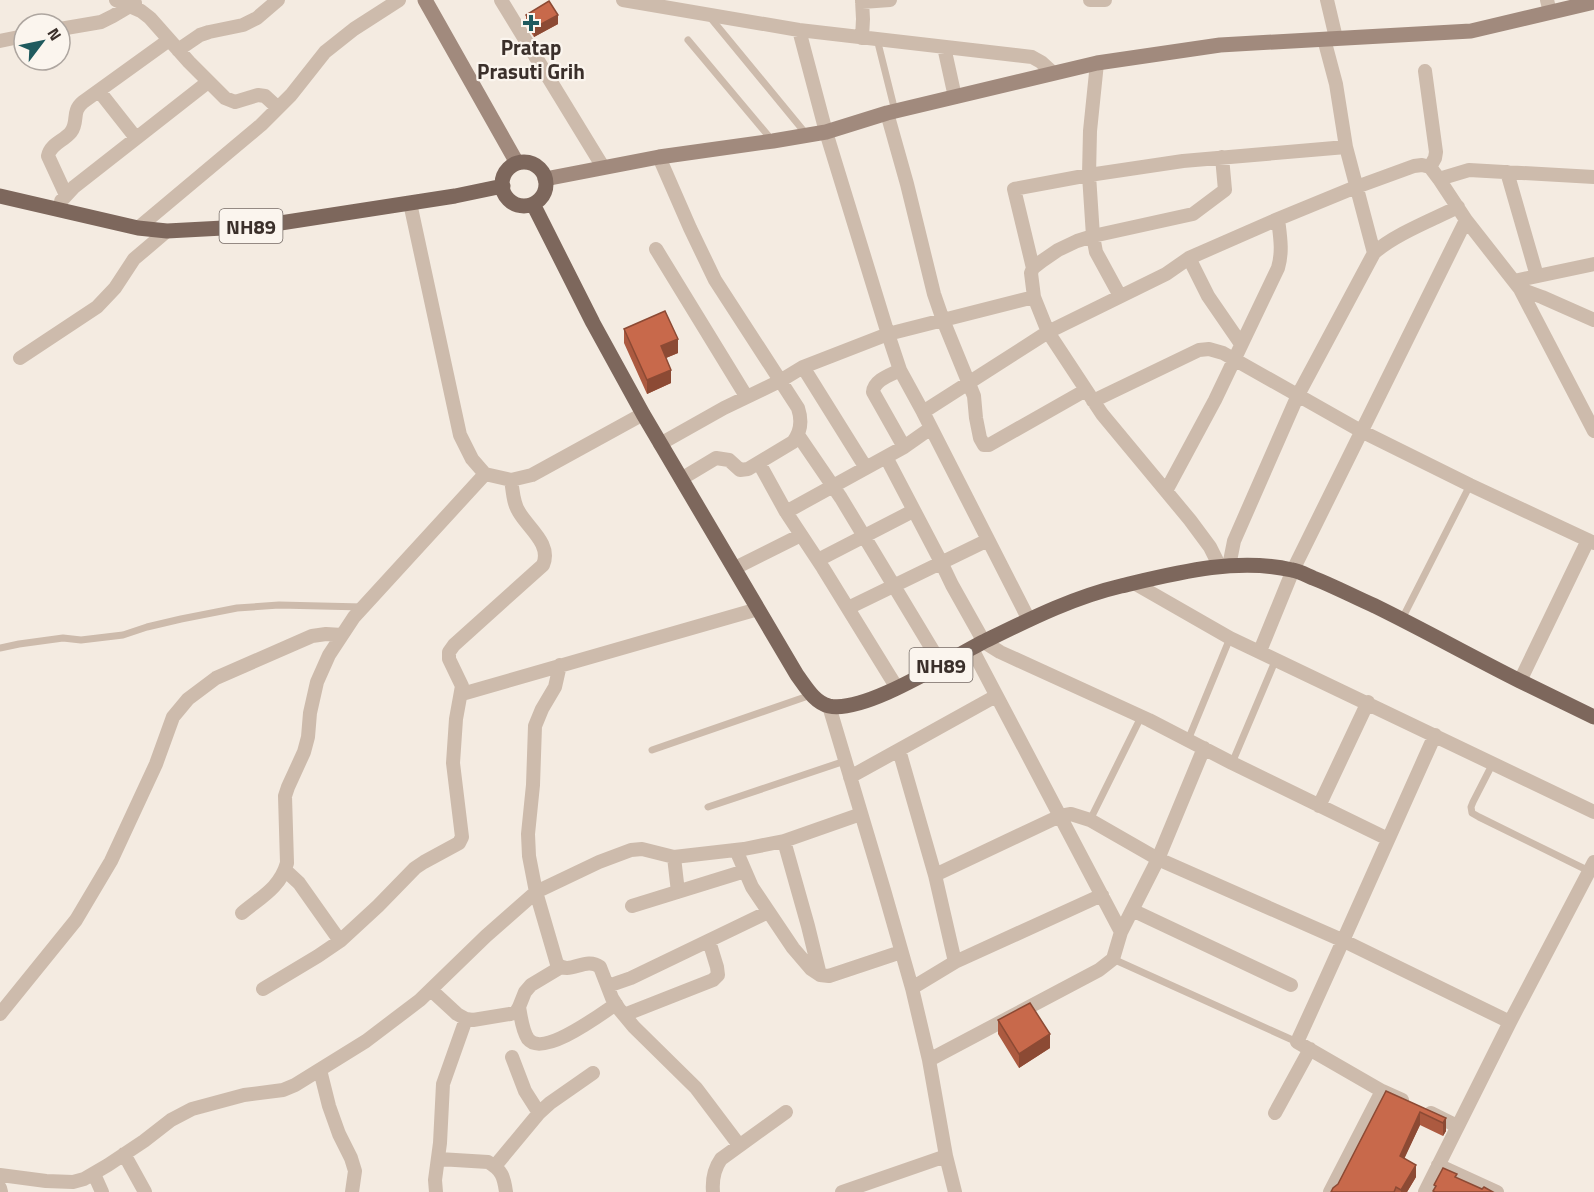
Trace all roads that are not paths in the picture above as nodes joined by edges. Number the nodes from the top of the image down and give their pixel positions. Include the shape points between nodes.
1 (116, 0) edge
2 (278, 0) edge
3 (425, 0) edge
4 (501, 0) edge
5 (623, 0) edge
6 (891, 0) edge
7 (1090, 0) edge
8 (1105, 0) edge
9 (1327, 0) edge
10 (862, 1) edge
11 (392, 2) edge
12 (1594, 2) edge
13 (135, 3) edge
14 (1548, 6) edge
15 (707, 15) junction
16 (72, 27) edge
17 (799, 30) junction
18 (862, 38) junction
19 (1330, 38) junction
20 (877, 39) junction
21 (688, 40) dead end
22 (173, 45) junction
23 (944, 47) junction
24 (1097, 63) junction
25 (1425, 71) dead end
26 (1053, 73) junction
27 (208, 82) junction
28 (99, 91) junction
29 (955, 97) junction
30 (278, 108) junction
31 (891, 112) junction
32 (826, 132) junction
33 (807, 136) junction
34 (136, 138) junction
35 (773, 141) junction
36 (1346, 147) junction
37 (659, 157) junction
38 (1222, 157) junction
39 (517, 163) junction
40 (603, 167) junction
41 (1430, 167) junction
42 (1507, 172) junction
43 (1089, 175) junction
44 (1594, 177) edge
45 (545, 179) junction
46 (1439, 179) junction
47 (502, 186) junction
48 (1358, 186) junction
49 (66, 195) junction
50 (0, 196) edge
51 (410, 203) junction
52 (533, 204) junction
53 (1458, 207) junction
54 (55, 209) junction
55 (1278, 219) junction
56 (1466, 220) junction
57 (138, 228) junction
58 (168, 231) junction
59 (1093, 236) junction
60 (656, 249) dead end
61 (1374, 253) junction
62 (1189, 258) junction
63 (1594, 264) edge
64 (1033, 268) junction
65 (1537, 276) junction
66 (1517, 285) junction
67 (1120, 296) junction
68 (1034, 297) junction
69 (943, 320) junction
70 (1594, 320) edge
71 (1048, 332) junction
72 (888, 334) junction
73 (1241, 344) junction
74 (20, 358) dead end
75 (1234, 359) junction
76 (803, 367) junction
77 (900, 370) junction
78 (780, 381) junction
79 (969, 382) junction
80 (1090, 395) junction
81 (1298, 395) junction
82 (746, 396) junction
83 (923, 412) junction
84 (643, 414) junction
85 (932, 428) junction
86 (1361, 430) junction
87 (1594, 431) edge
88 (798, 435) junction
89 (660, 444) junction
90 (904, 447) junction
91 (886, 457) junction
92 (759, 463) junction
93 (866, 468) junction
94 (485, 474) junction
95 (681, 479) junction
96 (511, 480) junction
97 (1470, 485) junction
98 (833, 487) junction
99 (1166, 491) junction
100 (913, 511) junction
101 (786, 512) junction
102 (801, 535) junction
103 (864, 536) junction
104 (988, 540) junction
105 (1591, 542) edge
106 (818, 560) junction
107 (941, 562) junction
108 (1224, 566) junction
109 (735, 568) junction
110 (1293, 570) junction
111 (1134, 583) junction
112 (893, 586) junction
113 (363, 607) junction
114 (848, 608) junction
115 (758, 609) junction
116 (1402, 619) junction
117 (1029, 620) junction
118 (342, 635) junction
119 (1230, 638) junction
120 (978, 645) junction
121 (0, 648) edge
122 (1260, 651) junction
123 (1276, 659) junction
124 (941, 664) junction
125 (560, 665) junction
126 (1520, 681) junction
127 (897, 688) junction
128 (462, 694) junction
129 (811, 695) junction
130 (996, 696) junction
131 (1368, 702) junction
132 (829, 706) junction
133 (1141, 717) junction
134 (1594, 717) edge
135 (1435, 735) junction
136 (1188, 740) junction
137 (1204, 748) junction
138 (652, 750) dead end
139 (898, 750) junction
140 (845, 761) junction
141 (1232, 763) junction
142 (1493, 763) junction
143 (850, 777) junction
144 (1319, 806) junction
145 (708, 807) dead end
146 (1594, 812) edge
147 (861, 814) junction
148 (1060, 816) junction
149 (1090, 820) junction
150 (1388, 839) junction
151 (784, 841) junction
152 (736, 850) junction
153 (674, 857) junction
154 (1158, 859) junction
155 (1592, 866) edge
156 (285, 870) junction
157 (745, 871) junction
158 (935, 876) junction
159 (536, 892) junction
160 (678, 892) junction
161 (1102, 895) junction
162 (632, 906) dead end
163 (1132, 910) junction
164 (768, 912) junction
165 (242, 913) dead end
166 (1121, 932) junction
167 (340, 940) junction
168 (709, 941) junction
169 (1344, 941) junction
170 (901, 952) junction
171 (1113, 959) junction
172 (955, 962) junction
173 (561, 968) junction
174 (820, 975) junction
175 (1291, 985) dead end
176 (608, 986) junction
177 (912, 988) junction
178 (263, 989) dead end
179 (430, 990) junction
180 (519, 1007) junction
181 (620, 1010) junction
182 (0, 1014) edge
183 (466, 1019) junction
184 (1510, 1022) junction
185 (1297, 1042) junction
186 (1310, 1049) junction
187 (512, 1057) dead end
188 (929, 1060) junction
189 (320, 1070) junction
190 (593, 1073) dead end
191 (1382, 1091) junction
192 (786, 1112) dead end
193 (539, 1113) junction
194 (1275, 1113) dead end
195 (1457, 1125) junction
196 (739, 1145) junction
197 (124, 1154) junction
198 (946, 1156) junction
199 (439, 1159) junction
200 (1438, 1165) junction
201 (495, 1166) junction
202 (94, 1174) junction
203 (0, 1175) edge
204 (102, 1192) edge
205 (145, 1192) edge
206 (352, 1192) edge
207 (436, 1192) edge
208 (506, 1192) edge
209 (713, 1192) edge
210 (843, 1192) edge
211 (955, 1192) edge
212 (1330, 1192) edge
213 (1425, 1192) edge
214 (1497, 1192) edge

1 - 13 street
2 - 22 street via 243,25
3 - 39 street
4 - 40 street
5 - 15 street
6 - 10 street
7 - 8 street
9 - 19 street
10 - 18 street
11 - 30 street via 325,52
12 - 14 street
13 - 16 street via 101,22
13 - 22 street
14 - 19 street via 1471,31
15 - 17 street
15 - 33 lane
17 - 18 street
17 - 32 street
18 - 20 street
19 - 24 street via 1220,45
19 - 36 street
20 - 23 street
20 - 31 lane
21 - 35 lane
22 - 27 street
22 - 28 street
23 - 26 street via 1032,57
23 - 29 street
24 - 26 street
24 - 43 street
25 - 41 street via 1436,152
26 - 29 street
27 - 30 street via 235,102 258,95
27 - 34 street
28 - 34 street
28 - 49 street via 78,105 72,131 49,152
29 - 31 street
30 - 57 street
31 - 32 street
31 - 69 street
32 - 33 street
32 - 72 street
33 - 35 street
34 - 49 street
35 - 37 street
36 - 38 street
36 - 48 street
37 - 40 street
37 - 78 street via 715,280
38 - 43 street
38 - 59 street via 1225,190 1193,214
39 - 45 main road via 531,163 544,173
39 - 47 main road via 504,175
40 - 45 street
41 - 46 street
41 - 48 street via 1414,166
42 - 44 street
42 - 46 street via 1469,170
42 - 65 street
43 - 59 street
43 - 64 street via 1014,189
45 - 52 main road via 545,190
46 - 53 street
47 - 51 main road, NH89
47 - 52 main road via 513,203
48 - 55 street
48 - 61 street
49 - 54 street
50 - 54 main road, NH89
51 - 58 main road, NH89 via 261,226
51 - 94 street via 460,435
52 - 84 main road
53 - 56 street
53 - 61 street
54 - 57 main road, NH89
55 - 62 street
55 - 73 street via 1281,258
56 - 66 street
56 - 86 street
57 - 58 main road, NH89
58 - 74 street via 134,259 97,307
59 - 64 street via 1059,250
59 - 67 street via 1096,252
60 - 82 street
61 - 81 street
62 - 67 street
62 - 73 street
63 - 65 street
64 - 68 street
65 - 66 street
66 - 70 street
66 - 87 street
67 - 71 street
68 - 69 street
68 - 71 street
69 - 72 street
69 - 79 street
71 - 79 street
71 - 80 street
72 - 76 street
72 - 77 street
73 - 75 street
75 - 80 street via 1209,349 1198,350
75 - 81 street
75 - 99 street
76 - 78 street
76 - 93 street
77 - 83 street
77 - 90 street via 876,383 873,392
78 - 82 street
78 - 88 street via 801,417
79 - 80 street via 984,445
79 - 83 street
80 - 99 street
81 - 86 street
81 - 108 street
82 - 89 street
83 - 85 street
84 - 89 main road
84 - 96 street via 532,476
85 - 90 street
85 - 104 street
86 - 97 street
86 - 110 street
88 - 92 street
88 - 98 street
89 - 95 main road
90 - 91 street
91 - 93 street
91 - 100 street
92 - 95 street via 740,470 729,460 717,458
92 - 101 street
93 - 98 street
94 - 96 street
94 - 113 street
95 - 109 main road
96 - 128 street via 515,504 546,558 449,652
97 - 105 street
97 - 116 lane
98 - 101 street
98 - 103 street
99 - 108 street
100 - 103 street
100 - 107 street
101 - 102 street
102 - 106 street
102 - 109 street
103 - 106 street
103 - 112 street
104 - 107 street
104 - 117 street
105 - 126 street
106 - 114 street
107 - 112 street
107 - 120 street
108 - 110 main road, NH89
108 - 111 main road, NH89
109 - 115 main road
110 - 116 main road, NH89
110 - 122 street
111 - 117 main road, NH89 via 1073,601
111 - 119 street
112 - 114 street
112 - 124 street
113 - 118 street
113 - 121 lane via 237,608 123,635 63,638
114 - 127 street
115 - 125 street
115 - 129 main road
116 - 126 main road, NH89
117 - 120 main road, NH89
118 - 156 street via 317,682 304,752 285,796
118 - 182 street via 312,636 216,678 188,699 173,717 139,802 100,880 76,920
119 - 122 street
119 - 136 lane
120 - 124 main road, NH89
120 - 130 street
120 - 133 street
122 - 123 street
123 - 131 street
123 - 141 lane
124 - 127 main road, NH89
125 - 128 street
125 - 159 street via 555,687 535,726 528,834
126 - 134 main road, NH89
127 - 132 main road, NH89 via 852,705
128 - 167 street via 453,763 462,837 458,844 415,868
129 - 132 main road
129 - 138 lane
130 - 139 street
130 - 148 street
131 - 135 street
131 - 144 street
132 - 140 street
133 - 136 street
133 - 149 lane
135 - 142 street
135 - 150 street
136 - 137 street
137 - 141 street
137 - 154 street
139 - 143 street
139 - 158 street
140 - 143 street
140 - 145 lane
141 - 144 street
142 - 146 street
142 - 155 lane via 1473,802 1472,813
143 - 147 street
144 - 150 street
147 - 151 street
147 - 170 street
148 - 149 street via 1071,814
148 - 158 street
148 - 161 street
149 - 154 street
150 - 169 street
151 - 152 street
151 - 174 street
152 - 153 street
152 - 157 street
153 - 159 street via 631,850
153 - 160 street
154 - 163 street
154 - 169 street
155 - 184 street
156 - 165 street via 282,879
156 - 167 street
157 - 160 street
157 - 164 street
158 - 172 street
159 - 173 street
159 - 179 street
160 - 162 street
161 - 166 street
161 - 172 street
163 - 166 street
163 - 175 street
164 - 168 street
164 - 174 street via 801,959
166 - 171 street
167 - 178 street
168 - 176 street
168 - 181 street via 718,975 713,980
169 - 184 street
169 - 185 street
170 - 174 street via 829,976
170 - 177 street
171 - 185 lane
171 - 188 street
172 - 177 street
173 - 176 street via 596,964
173 - 180 street via 531,986
176 - 181 street
177 - 188 street
179 - 183 street
179 - 189 street via 387,1026
180 - 181 street via 524,1029 534,1044 567,1035
180 - 183 street via 510,1014
181 - 196 street via 696,1088
183 - 199 street via 443,1084
184 - 195 street
185 - 186 street
186 - 191 street
186 - 194 street
187 - 193 street via 525,1091
188 - 198 street
189 - 197 street via 283,1090 244,1095 192,1110 171,1120
189 - 206 street via 328,1106 355,1171
190 - 193 street
191 - 195 street
191 - 212 street
192 - 196 street
193 - 201 street
195 - 200 street
196 - 209 street via 716,1167
197 - 202 street
197 - 205 street
198 - 210 street
198 - 211 street
199 - 201 street via 488,1162
199 - 207 street
200 - 213 street
200 - 214 street
201 - 208 street via 501,1172
202 - 203 street via 74,1182
202 - 204 street

